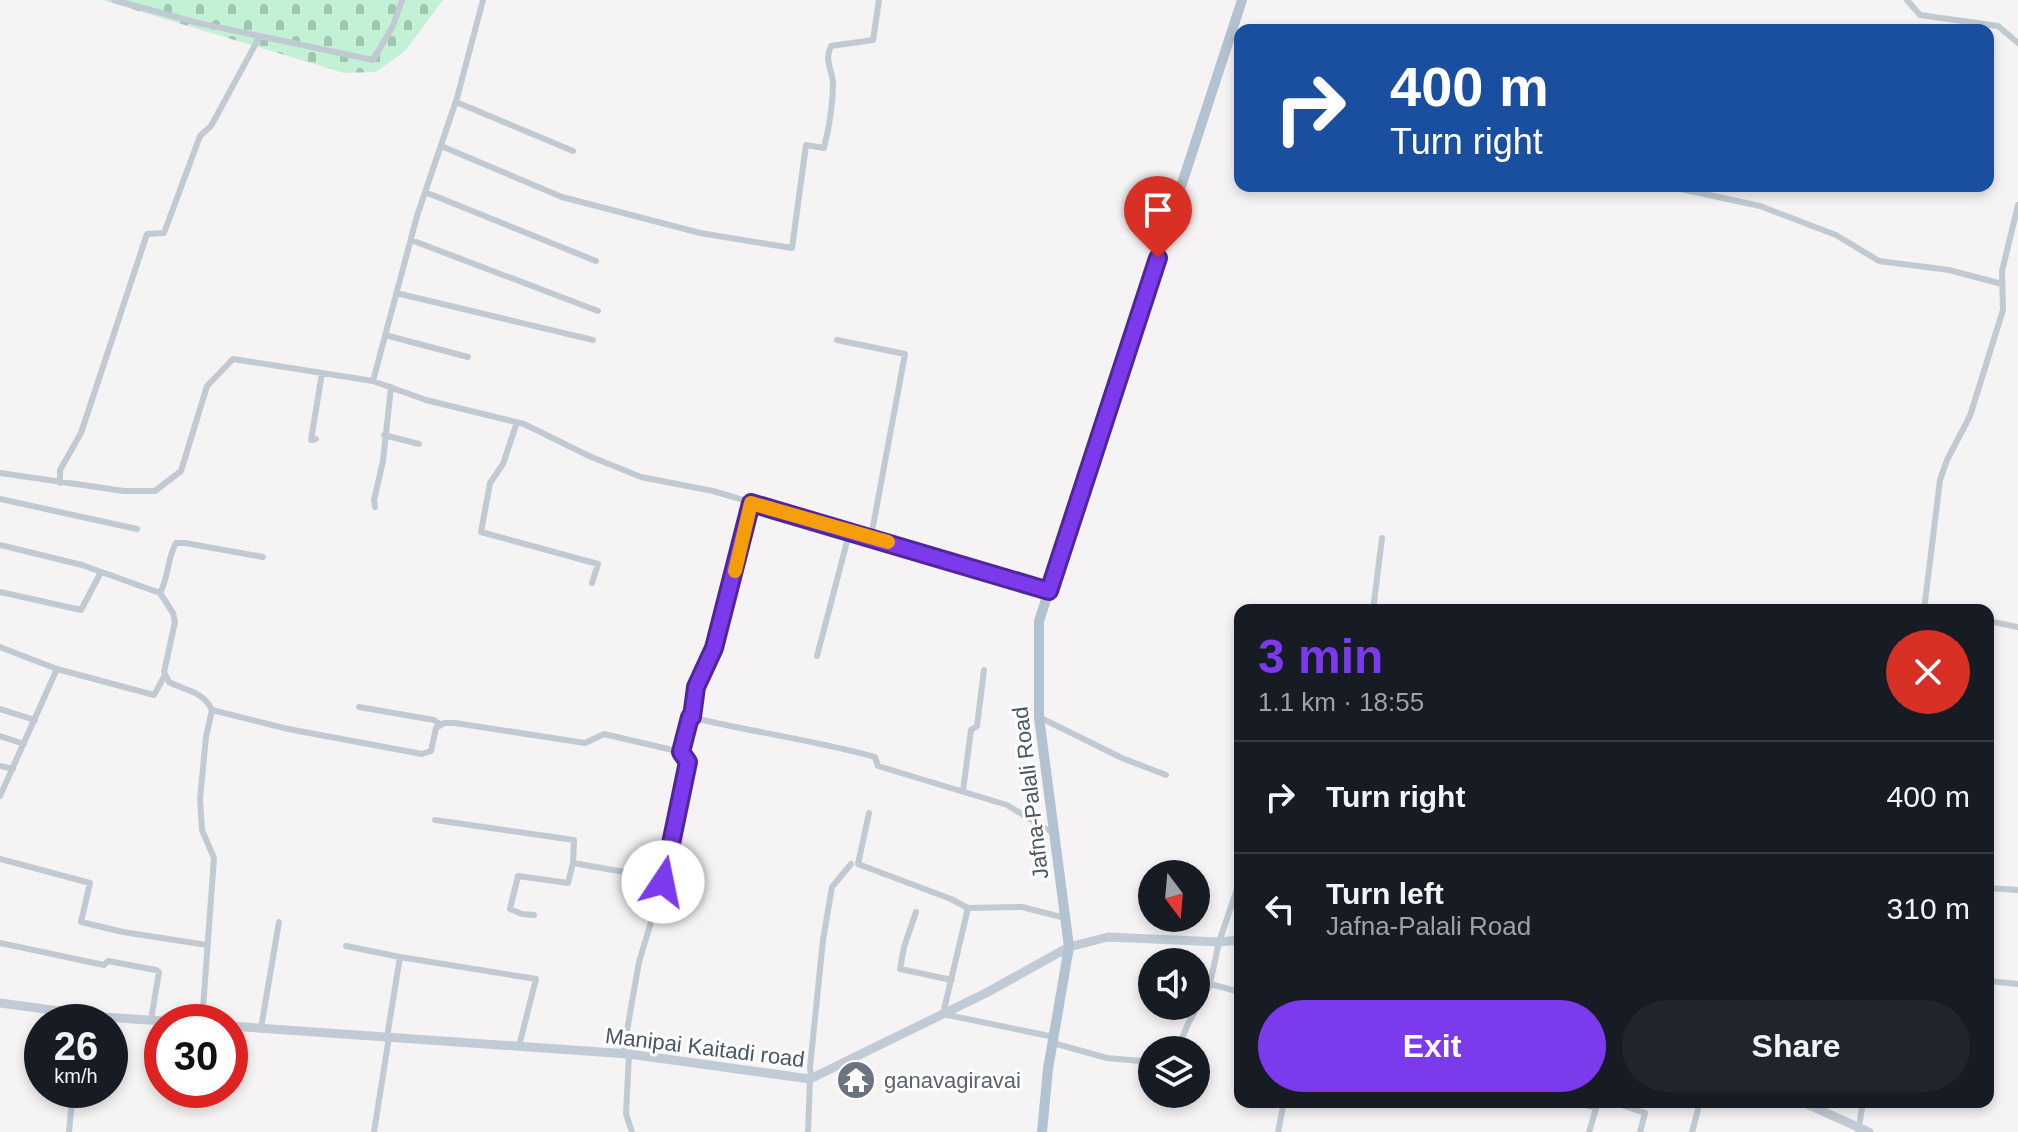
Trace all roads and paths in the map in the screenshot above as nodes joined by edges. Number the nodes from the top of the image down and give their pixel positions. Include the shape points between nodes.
1 (114, 0) edge
2 (402, 0) edge
3 (483, 0) edge
4 (879, 0) edge
5 (1242, 0) edge
6 (1907, 0) edge
7 (1234, 24) edge
8 (1234, 24) edge
9 (1984, 24) edge
10 (1994, 25) edge
11 (260, 36) junction
12 (2018, 43) edge
13 (456, 102) junction
14 (441, 146) junction
15 (573, 151) dead end
16 (425, 192) junction
17 (1695, 192) edge
18 (2018, 205) edge
19 (411, 240) junction
20 (596, 261) dead end
21 (2002, 284) junction
22 (396, 293) junction
23 (598, 311) dead end
24 (385, 335) junction
25 (593, 340) dead end
26 (837, 340) dead end
27 (468, 357) dead end
28 (322, 373) junction
29 (373, 381) junction
30 (391, 387) junction
31 (517, 422) junction
32 (384, 435) junction
33 (316, 439) dead end
34 (419, 444) dead end
35 (0, 473) edge
36 (60, 483) junction
37 (0, 499) edge
38 (751, 503) junction
39 (375, 507) dead end
40 (137, 529) dead end
41 (850, 530) junction
42 (871, 537) junction
43 (1382, 538) dead end
44 (0, 545) edge
45 (263, 557) dead end
46 (101, 572) junction
47 (592, 583) dead end
48 (1049, 591) junction
49 (0, 592) edge
50 (160, 593) junction
51 (1374, 604) edge
52 (1927, 604) edge
53 (1994, 622) edge
54 (2018, 627) edge
55 (0, 647) edge
56 (817, 656) dead end
57 (57, 669) junction
58 (984, 670) dead end
59 (165, 674) junction
60 (359, 707) dead end
61 (0, 709) edge
62 (212, 710) junction
63 (692, 717) junction
64 (1039, 717) junction
65 (35, 720) junction
66 (441, 725) junction
67 (0, 736) edge
68 (24, 744) junction
69 (681, 752) junction
70 (0, 766) edge
71 (13, 769) junction
72 (1166, 775) dead end
73 (963, 791) junction
74 (0, 796) edge
75 (869, 813) dead end
76 (435, 820) dead end
77 (1055, 834) junction
78 (0, 859) edge
79 (573, 863) junction
80 (851, 864) dead end
81 (664, 879) junction
82 (1994, 888) edge
83 (2018, 890) edge
84 (1234, 898) edge
85 (968, 908) junction
86 (916, 912) dead end
87 (534, 915) dead end
88 (1065, 918) junction
89 (279, 922) dead end
90 (1234, 941) edge
91 (1219, 942) junction
92 (0, 943) edge
93 (207, 945) junction
94 (346, 946) dead end
95 (1069, 947) junction
96 (400, 957) junction
97 (952, 980) junction
98 (1994, 982) edge
99 (1210, 984) joint
100 (2018, 984) edge
101 (1234, 990) edge
102 (0, 1003) edge
103 (154, 1004) edge
104 (203, 1004) edge
105 (24, 1007) edge
106 (943, 1014) junction
107 (248, 1027) edge
108 (261, 1028) junction
109 (388, 1037) junction
110 (1053, 1040) junction
111 (519, 1046) junction
112 (626, 1053) junction
113 (1138, 1061) edge
114 (811, 1078) junction
115 (71, 1108) edge
116 (1283, 1108) edge
117 (1596, 1108) edge
118 (1630, 1108) edge
119 (1698, 1108) edge
120 (1814, 1108) edge
121 (1862, 1108) edge
122 (1858, 1130) edge
123 (69, 1132) edge
124 (374, 1132) edge
125 (632, 1132) edge
126 (808, 1132) edge
127 (1042, 1132) edge
128 (1278, 1132) edge
129 (1589, 1132) edge
130 (1640, 1132) edge
131 (1692, 1132) edge
132 (1869, 1132) edge

1 - 11 street
2 - 11 street via 373,60
3 - 13 street
4 - 14 street via 873,40 831,46 828,52 833,81 828,134 824,148 806,145 792,248 700,233 562,197
5 - 8 main road, Jafna-Palali Road
6 - 9 street via 1920,15
7 - 48 main road, Jafna-Palali Road
10 - 12 street
11 - 36 street via 211,126 200,136 164,233 147,234 81,433 60,470
13 - 14 street
13 - 15 street
14 - 16 street
16 - 19 street
16 - 20 street
17 - 21 street via 1760,206 1836,235 1879,261 1949,270
18 - 21 street
19 - 22 street
19 - 23 street
21 - 52 street via 2003,310 1970,416 1940,480
22 - 24 street
22 - 25 street
24 - 27 street
24 - 29 street
26 - 42 street via 905,354
28 - 29 street
28 - 33 street via 311,440
28 - 36 street via 233,359 207,386 181,471 155,491
29 - 30 street
30 - 31 street
30 - 32 street
31 - 38 street via 641,477
31 - 47 street via 503,464 490,483 481,532 598,564
32 - 34 street
32 - 39 street
35 - 36 street
37 - 40 street
38 - 41 street
38 - 63 street via 714,648 696,687
41 - 42 street
41 - 56 street
42 - 48 street
43 - 51 street
44 - 46 street
45 - 50 street via 176,543
46 - 49 street via 81,610
46 - 50 street
48 - 64 main road, Jafna-Palali Road via 1039,621
50 - 59 street via 175,622
53 - 54 street
55 - 57 street
57 - 59 street via 154,695
57 - 65 street
58 - 73 street
59 - 62 street via 169,682 198,693
60 - 66 street
61 - 65 street
62 - 66 street via 422,754 431,751
62 - 93 street via 200,799 202,830 214,858
63 - 69 street
63 - 73 street via 861,753 875,757 878,766
64 - 72 street
64 - 77 main road, Jafna-Palali Road
65 - 68 street
66 - 69 street via 585,743 604,734
67 - 68 street
68 - 71 street
69 - 81 street via 688,762
70 - 71 street
71 - 74 street
73 - 77 street via 1007,805
75 - 85 street via 858,864
76 - 79 street via 574,840
77 - 88 main road, Jafna-Palali Road
78 - 93 street via 90,883 81,922
79 - 81 street
79 - 87 street via 568,883 518,876 510,909
80 - 114 street via 832,887
81 - 112 street via 639,962
82 - 83 street
84 - 91 street
85 - 88 street via 1022,907
85 - 97 street
86 - 97 street via 900,969
88 - 95 main road, Jafna-Palali Road
89 - 108 street
90 - 91 main road, Manipai Kaitadi road
91 - 95 main road, Manipai Kaitadi road via 1108,937
91 - 99 street
92 - 103 street via 156,970
93 - 104 street
94 - 96 street
95 - 106 main road, Manipai Kaitadi road
95 - 110 main road, Jafna-Palali Road
96 - 109 street
96 - 111 street via 536,979
97 - 106 street
98 - 100 street
99 - 101 street
102 - 105 main road
106 - 110 street
106 - 114 main road, Manipai Kaitadi road
107 - 108 main road, Manipai Kaitadi road
108 - 109 main road, Manipai Kaitadi road
109 - 111 main road, Manipai Kaitadi road
109 - 124 street
110 - 113 street via 1107,1058
110 - 127 main road, Jafna-Palali Road
111 - 112 main road, Manipai Kaitadi road
112 - 114 main road, Manipai Kaitadi road
112 - 125 street via 626,1114
114 - 126 street
115 - 123 street
116 - 128 street
117 - 129 street
118 - 130 street via 1645,1113
119 - 131 street
120 - 122 main road
121 - 122 street
122 - 132 main road

